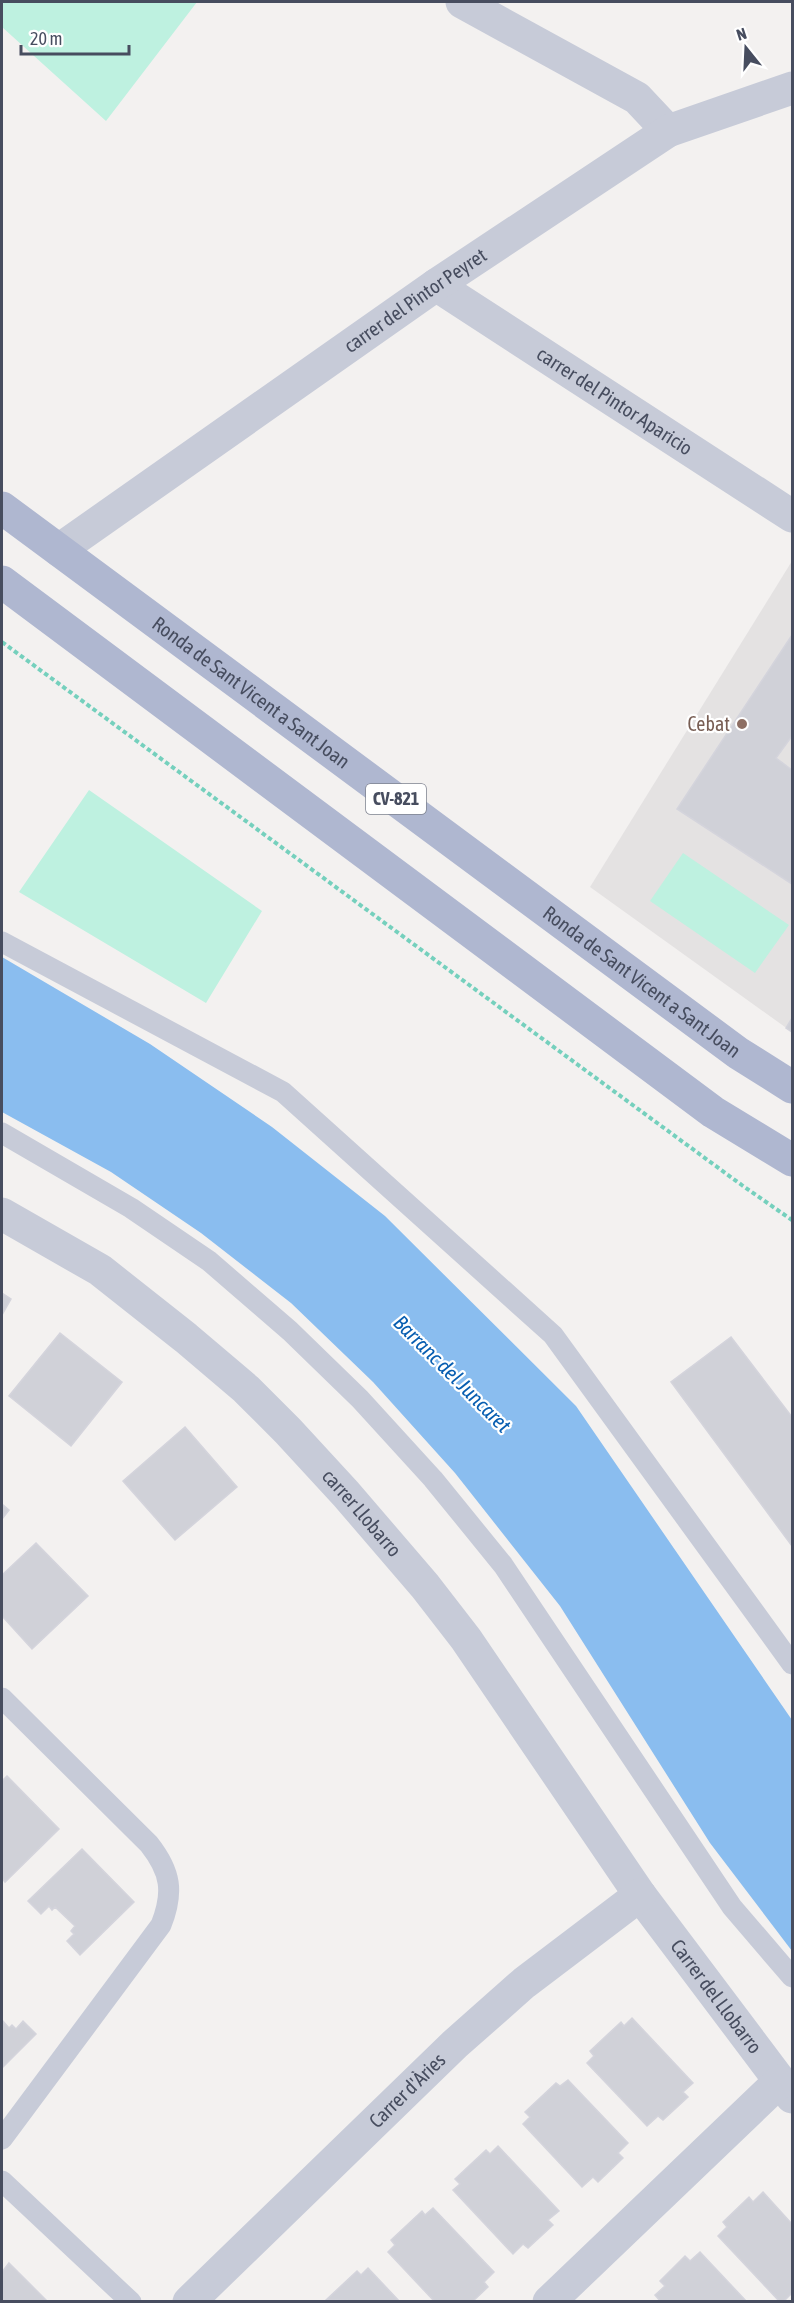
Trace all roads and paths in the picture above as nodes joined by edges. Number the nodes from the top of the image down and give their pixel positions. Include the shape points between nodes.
1 (462, 2) edge
2 (792, 88) edge
3 (668, 131) junction
4 (436, 285) junction
5 (2, 508) edge
6 (792, 516) edge
7 (59, 550) junction
8 (2, 582) edge
9 (2, 642) edge
10 (2, 942) edge
11 (792, 1087) edge
12 (2, 1133) edge
13 (792, 1160) edge
14 (2, 1214) edge
15 (792, 1220) edge
16 (792, 1664) edge
17 (2, 1698) edge
18 (640, 1895) junction
19 (792, 1977) edge
20 (786, 2089) edge
21 (2, 2139) edge
22 (2, 2181) edge
23 (131, 2301) edge
24 (189, 2301) edge
25 (549, 2301) edge

1 - 3 street via 637,98
2 - 3 street, carrer del Pintor Peyret
3 - 4 street, carrer del Pintor Peyret
4 - 6 street, carrer del Pintor Aparicio
4 - 7 street, carrer del Pintor Peyret
5 - 7 main road, Ronda de Sant Vicent a Sant Joan / CV-821
7 - 11 main road, Ronda de Sant Vicent a Sant Joan / CV-821 via 738,1053
8 - 13 main road via 713,1112
9 - 15 path
10 - 16 lane via 283,1092 553,1335
12 - 19 lane via 131,1208 210,1261 360,1399 434,1479 503,1565 732,1907
14 - 18 street, carrer Llobarro via 100,1270 246,1389 288,1431 425,1586 466,1639
17 - 21 lane via 149,1844 162,1860 169,1884 169,1906 161,1925
18 - 20 street, Carrer del Llobarro
18 - 24 street, Carrer d'Àries via 524,1983 455,2044
20 - 25 street
22 - 23 lane

